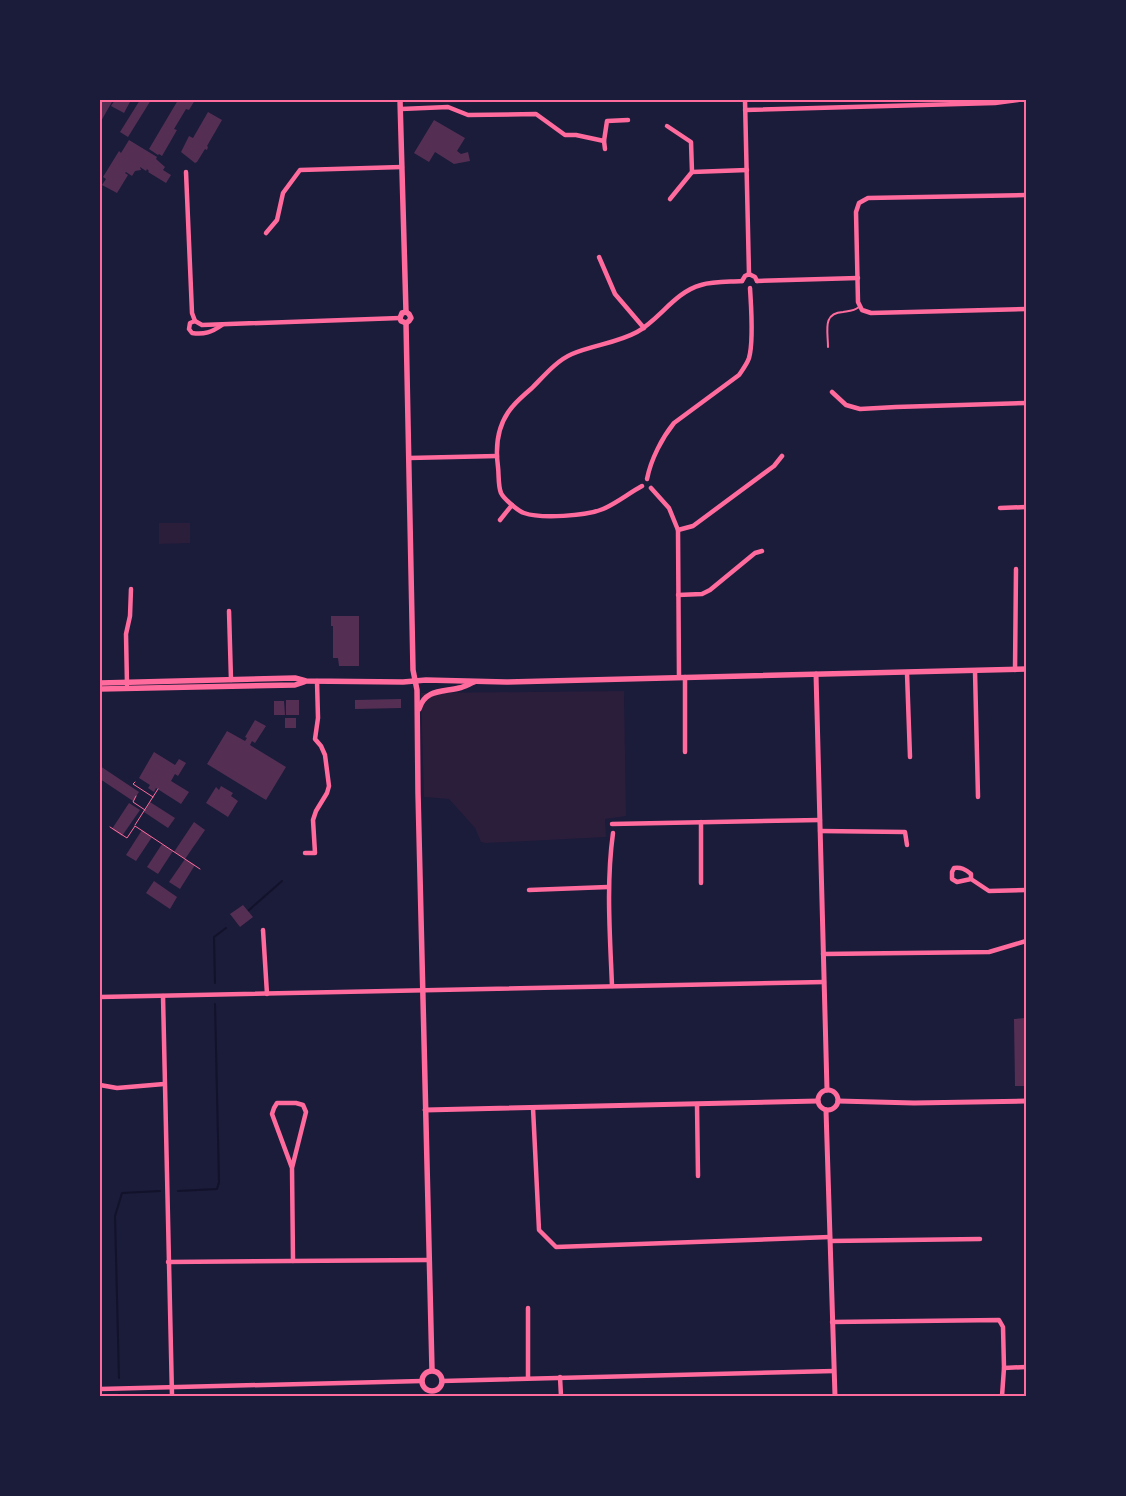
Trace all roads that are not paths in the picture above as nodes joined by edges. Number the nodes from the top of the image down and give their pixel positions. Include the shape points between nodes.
1 (400, 100) edge
2 (745, 100) edge
3 (1018, 100) edge
4 (401, 109) junction
5 (745, 110) junction
6 (628, 120) dead end
7 (667, 126) dead end
8 (604, 142) junction
9 (605, 149) dead end
10 (402, 167) junction
11 (747, 170) junction
12 (186, 172) dead end
13 (692, 172) junction
14 (1026, 194) edge
15 (670, 200) dead end
16 (266, 233) dead end
17 (599, 256) dead end
18 (749, 274) junction
19 (858, 278) junction
20 (742, 281) junction
21 (757, 281) junction
22 (750, 288) junction
23 (861, 308) junction
24 (1026, 309) edge
25 (406, 312) junction
26 (400, 318) junction
27 (195, 321) junction
28 (406, 323) junction
29 (223, 324) junction
30 (644, 328) junction
31 (828, 347) dead end
32 (832, 392) dead end
33 (1026, 403) edge
34 (497, 456) junction
35 (782, 456) dead end
36 (409, 458) junction
37 (648, 478) junction
38 (642, 486) junction
39 (651, 488) junction
40 (512, 505) junction
41 (1026, 507) edge
42 (1000, 508) dead end
43 (500, 520) dead end
44 (678, 530) junction
45 (762, 551) dead end
46 (1016, 569) dead end
47 (131, 589) dead end
48 (678, 595) junction
49 (229, 611) dead end
50 (1026, 669) edge
51 (975, 670) junction
52 (1015, 670) junction
53 (907, 673) junction
54 (816, 674) junction
55 (682, 677) junction
56 (231, 680) junction
57 (306, 681) junction
58 (317, 681) junction
59 (415, 681) junction
60 (476, 681) junction
61 (100, 684) edge
62 (127, 686) junction
63 (100, 689) edge
64 (417, 713) junction
65 (684, 752) dead end
66 (910, 756) dead end
67 (978, 797) dead end
68 (820, 820) junction
69 (701, 822) junction
70 (612, 824) dead end
71 (820, 831) junction
72 (613, 833) dead end
73 (907, 845) dead end
74 (305, 853) dead end
75 (971, 879) dead end
76 (701, 883) dead end
77 (608, 887) junction
78 (530, 890) dead end
79 (1026, 890) edge
80 (263, 930) dead end
81 (1026, 941) edge
82 (823, 954) junction
83 (824, 982) junction
84 (612, 986) junction
85 (422, 990) junction
86 (267, 994) junction
87 (163, 996) junction
88 (100, 997) edge
89 (164, 1084) junction
90 (100, 1085) edge
91 (827, 1090) junction
92 (818, 1100) junction
93 (838, 1101) junction
94 (1026, 1101) edge
95 (697, 1104) junction
96 (533, 1108) junction
97 (425, 1110) junction
98 (826, 1110) junction
99 (292, 1168) junction
100 (698, 1176) dead end
101 (830, 1239) junction
102 (980, 1239) dead end
103 (429, 1260) junction
104 (293, 1261) junction
105 (168, 1262) junction
106 (528, 1308) dead end
107 (832, 1322) junction
108 (1026, 1367) edge
109 (1004, 1368) junction
110 (432, 1370) junction
111 (834, 1371) junction
112 (560, 1377) junction
113 (528, 1378) junction
114 (422, 1381) junction
115 (442, 1381) junction
116 (172, 1387) junction
117 (100, 1389) edge
118 (433, 1393) edge
119 (172, 1396) edge
120 (561, 1396) edge
121 (835, 1396) edge
122 (1002, 1396) edge

1 - 4 main road
2 - 5 street
3 - 5 street
4 - 8 street via 448,107 468,115 536,114 565,135
4 - 10 main road
5 - 11 street
6 - 8 street via 607,121
7 - 13 street via 691,142
8 - 9 street
10 - 16 street via 300,170 283,193 277,220
10 - 25 main road
11 - 13 street
11 - 18 street
12 - 27 street via 192,313
13 - 15 street
14 - 19 street via 863,200 858,203 856,212
17 - 30 street via 615,294
18 - 20 street
18 - 21 street
19 - 21 street
19 - 23 street
20 - 22 street via 745,287
20 - 30 street via 715,282 692,288
21 - 22 street
22 - 37 street via 751,348 745,367 739,375 674,423 658,450
23 - 24 street via 871,313
23 - 31 lane via 835,312 829,317
25 - 26 main road
25 - 28 main road via 411,318
26 - 28 main road
26 - 29 street
27 - 29 street via 202,325
27 - 29 street via 188,329 192,333 215,330
28 - 36 main road
30 - 34 street via 558,362 512,407 500,427
32 - 33 street via 854,409
34 - 36 street
34 - 40 street via 502,494
35 - 44 street via 774,466 693,526
36 - 59 main road
37 - 38 street
37 - 39 street via 652,482
38 - 39 street
38 - 40 street via 603,509 586,514 537,515
39 - 44 street via 669,508
40 - 43 street
41 - 42 street
44 - 48 street
45 - 48 street via 755,553 710,590 702,594
46 - 52 street
47 - 62 street via 126,634
48 - 55 street
49 - 56 street
50 - 52 main road
51 - 52 main road
51 - 53 main road
51 - 67 street
53 - 54 main road
53 - 66 street
54 - 55 main road
54 - 68 street
55 - 60 main road
55 - 65 street
56 - 57 main road via 295,678
56 - 62 main road
57 - 58 main road
57 - 62 main road via 295,685
58 - 59 main road
58 - 74 street via 315,739 325,754 329,786 313,820 315,853
59 - 60 main road
59 - 64 main road
60 - 64 main road via 461,688 432,693 420,704
61 - 62 main road
62 - 63 main road
64 - 85 main road
68 - 69 street
68 - 71 street
69 - 70 street
69 - 76 street
71 - 73 street via 905,832
71 - 82 street
72 - 77 street
75 - 79 street via 989,891
77 - 78 street
77 - 84 street
80 - 86 street
81 - 82 street via 989,952
82 - 83 street
83 - 84 street
83 - 91 street
84 - 85 street
85 - 86 street
85 - 97 main road
86 - 87 street
87 - 88 street
87 - 89 street
89 - 90 street via 117,1088
89 - 105 street
91 - 92 street via 820,1094
91 - 93 street via 836,1094
92 - 95 street
92 - 98 street
93 - 94 street
93 - 98 street via 835,1108
95 - 96 street
95 - 100 street
96 - 97 street
96 - 101 street via 539,1230 556,1247
97 - 103 main road
98 - 101 street
99 - 99 street via 306,1112 302,1105 296,1103 277,1103 272,1114
99 - 104 street
101 - 102 street
101 - 107 street
103 - 104 street
103 - 110 main road
104 - 105 street
105 - 116 street
106 - 113 street
107 - 109 street via 999,1320 1003,1327
107 - 111 street
108 - 109 street
109 - 122 street
110 - 114 main road via 423,1375
110 - 115 main road via 439,1373
111 - 112 street
111 - 121 street
112 - 113 street
112 - 120 street
113 - 115 street
114 - 116 street
114 - 118 main road
115 - 118 main road
116 - 117 street
116 - 119 street

